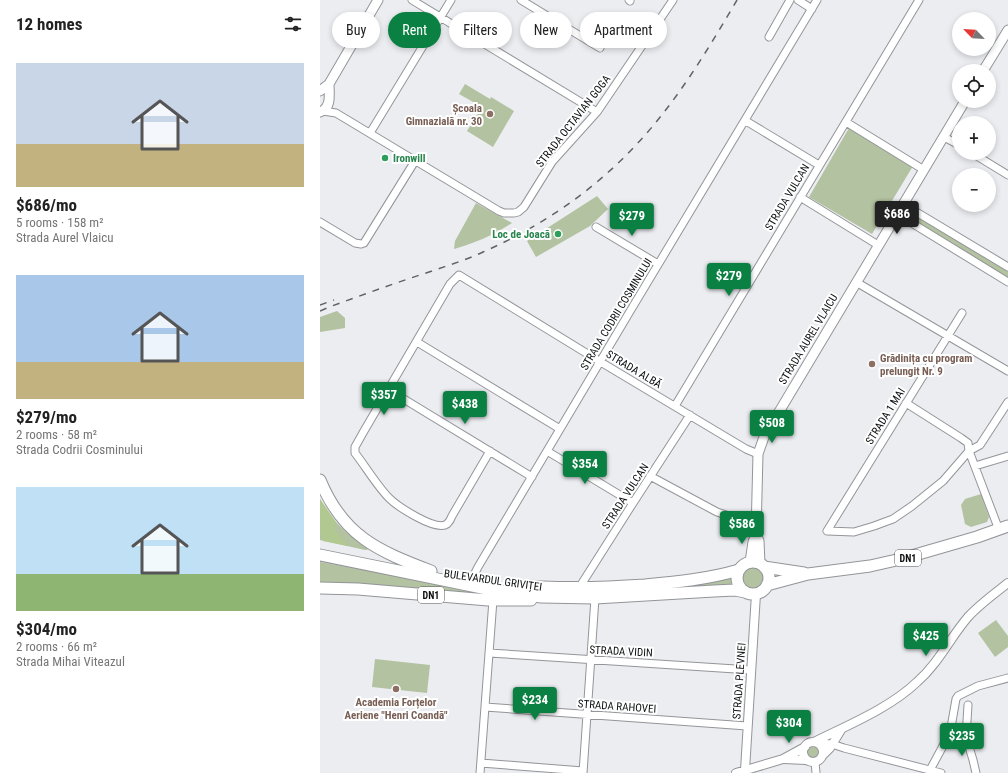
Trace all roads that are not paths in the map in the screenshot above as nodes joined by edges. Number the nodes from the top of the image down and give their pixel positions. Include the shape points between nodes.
1 (378, 0) edge
2 (412, 0) edge
3 (451, 0) edge
4 (521, 0) edge
5 (673, 0) edge
6 (790, 0) edge
7 (798, 0) edge
8 (818, 0) edge
9 (919, 0) edge
10 (812, 9) junction
11 (432, 12) edge
12 (441, 17) joint
13 (1008, 30) edge
14 (580, 36) edge
15 (768, 37) dead end
16 (422, 48) edge
17 (987, 64) edge
18 (329, 84) junction
19 (320, 91) edge
20 (329, 100) junction
21 (961, 108) edge
22 (322, 111) edge
23 (597, 112) junction
24 (336, 113) junction
25 (746, 121) junction
26 (846, 122) junction
27 (370, 134) junction
28 (944, 137) junction
29 (952, 141) edge
30 (983, 160) edge
31 (415, 161) junction
32 (819, 165) junction
33 (924, 170) junction
34 (1008, 175) edge
35 (800, 198) junction
36 (903, 204) junction
37 (897, 214) junction
38 (320, 222) edge
39 (596, 226) dead end
40 (878, 245) junction
41 (658, 264) junction
42 (1008, 268) edge
43 (856, 282) junction
44 (1008, 282) edge
45 (962, 313) dead end
46 (948, 336) junction
47 (417, 342) junction
48 (600, 362) junction
49 (1008, 371) edge
50 (388, 390) junction
51 (1008, 402) edge
52 (906, 403) junction
53 (675, 406) junction
54 (690, 416) junction
55 (560, 429) junction
56 (490, 451) junction
57 (547, 451) junction
58 (969, 451) junction
59 (758, 454) junction
60 (1008, 456) edge
61 (975, 466) junction
62 (650, 476) junction
63 (532, 477) junction
64 (320, 480) edge
65 (633, 503) junction
66 (756, 517) junction
67 (1003, 528) edge
68 (320, 548) edge
69 (320, 556) edge
70 (758, 564) junction
71 (739, 570) junction
72 (431, 571) junction
73 (808, 574) junction
74 (472, 579) junction
75 (1008, 583) edge
76 (767, 585) junction
77 (320, 588) edge
78 (579, 588) junction
79 (744, 592) junction
80 (756, 594) junction
81 (542, 597) junction
82 (595, 598) junction
83 (493, 600) junction
84 (489, 653) junction
85 (590, 660) junction
86 (751, 670) junction
87 (1008, 678) edge
88 (968, 705) dead end
89 (485, 707) junction
90 (587, 715) junction
91 (747, 726) junction
92 (841, 730) junction
93 (816, 743) junction
94 (832, 744) junction
95 (805, 747) junction
96 (843, 748) junction
97 (783, 759) junction
98 (817, 759) junction
99 (481, 763) junction
100 (745, 770) junction
101 (925, 770) edge
102 (583, 772) edge
103 (480, 773) edge
104 (736, 773) edge
105 (816, 773) edge
106 (941, 773) edge
107 (976, 773) edge

1 - 18 main road
2 - 11 street
3 - 12 street
4 - 14 street
5 - 23 street, STRADA OCTAVIAN GOGA
6 - 15 street
7 - 10 street
8 - 10 street, STRADA CODRII COSMINULUI
9 - 26 street, STRADA VULCAN
10 - 25 street, STRADA CODRII COSMINULUI
12 - 23 street
13 - 17 main road
16 - 27 street
18 - 19 main road
18 - 20 main road
19 - 20 main road
20 - 22 main road via 327,107
20 - 24 street
21 - 28 main road, STRADA AUREL VLAICU
22 - 24 street
23 - 31 street, STRADA OCTAVIAN GOGA via 552,162 530,200 518,212 499,211
24 - 27 street, STRADA OCTAVIAN GOGA
25 - 32 street
25 - 41 street, STRADA CODRII COSMINULUI
26 - 32 street, STRADA VULCAN
26 - 33 street
27 - 31 street, STRADA OCTAVIAN GOGA
28 - 29 street
28 - 33 main road, STRADA AUREL VLAICU
30 - 34 street
31 - 38 street via 364,243 355,243
32 - 35 street, STRADA VULCAN
33 - 36 main road, STRADA AUREL VLAICU
35 - 40 street
35 - 53 street, STRADA VULCAN
36 - 37 main road, STRADA AUREL VLAICU
36 - 42 street
37 - 40 main road, STRADA AUREL VLAICU
37 - 44 street
39 - 41 street
40 - 43 main road, STRADA AUREL VLAICU
41 - 48 street, STRADA CODRII COSMINULUI
43 - 46 street
43 - 59 main road, STRADA AUREL VLAICU via 769,428
45 - 46 street, STRADA 1 MAI
46 - 49 street
46 - 52 street, STRADA 1 MAI
47 - 48 street, STRADA ALBĂ via 450,284 460,275
47 - 50 street
47 - 55 street
48 - 53 street, STRADA ALBĂ
48 - 55 street, STRADA CODRII COSMINULUI
50 - 56 street
50 - 56 street via 355,447 355,453 388,496 406,511 435,525 446,524
51 - 58 street via 980,445
52 - 58 street via 968,443
52 - 58 street, STRADA 1 MAI via 827,531 854,532 893,519 943,481
53 - 54 street, STRADA ALBĂ
54 - 59 street, STRADA ALBĂ
54 - 62 street, STRADA VULCAN
55 - 57 street, STRADA CODRII COSMINULUI
56 - 63 street
57 - 63 street, STRADA CODRII COSMINULUI
57 - 65 street
58 - 61 street
59 - 66 main road, STRADA AUREL VLAICU
60 - 61 street
61 - 67 street
62 - 65 street, STRADA VULCAN
62 - 66 street via 717,512 729,516
63 - 74 street, STRADA CODRII COSMINULUI
64 - 72 main road, DN1 via 337,513 352,529 386,552
65 - 78 street, STRADA VULCAN
66 - 70 main road, STRADA AUREL VLAICU via 756,534 753,542
67 - 73 main road, DN1 via 901,560
68 - 72 main road, BULEVARDUL GRIVIȚEI
69 - 81 main road, BULEVARDUL GRIVIȚEI
70 - 71 main road, DN1 via 744,565
70 - 73 main road, DN1
70 - 76 main road via 769,576
71 - 78 main road, BULEVARDUL GRIVIȚEI / DN1 via 712,578 688,581
71 - 79 main road via 737,580
72 - 74 main road, BULEVARDUL GRIVIȚEI / DN1
73 - 76 main road, DN1
74 - 78 main road, BULEVARDUL GRIVIȚEI / DN1 via 542,588
75 - 92 street via 968,617 928,671 901,696
76 - 80 main road, DN1
77 - 83 main road, BULEVARDUL GRIVIȚEI / DN1
79 - 80 main road, DN1
79 - 82 main road, BULEVARDUL GRIVIȚEI / DN1 via 735,590
80 - 86 street, STRADA PLEVNEI
81 - 82 main road, BULEVARDUL GRIVIȚEI / DN1
81 - 83 main road, BULEVARDUL GRIVIȚEI / DN1 via 532,600
82 - 85 street
83 - 84 street
84 - 85 street, STRADA VIDIN
84 - 89 street
85 - 86 street, STRADA VIDIN
85 - 90 street
86 - 91 street, STRADA PLEVNEI
87 - 101 street via 978,686 958,696 950,733
88 - 107 street via 966,737
89 - 90 street, STRADA RAHOVEI
89 - 99 street
90 - 91 street, STRADA RAHOVEI
90 - 102 street
91 - 100 street, STRADA PLEVNEI
92 - 93 street
92 - 94 street
92 - 96 street via 840,740
93 - 94 street
93 - 95 street via 809,743
93 - 98 street via 823,748
94 - 96 street
94 - 98 street
95 - 97 street
95 - 98 street via 804,755
96 - 98 street
96 - 101 street
97 - 98 street
97 - 100 street
98 - 105 street
99 - 102 street
99 - 103 street
100 - 104 street
101 - 106 street

